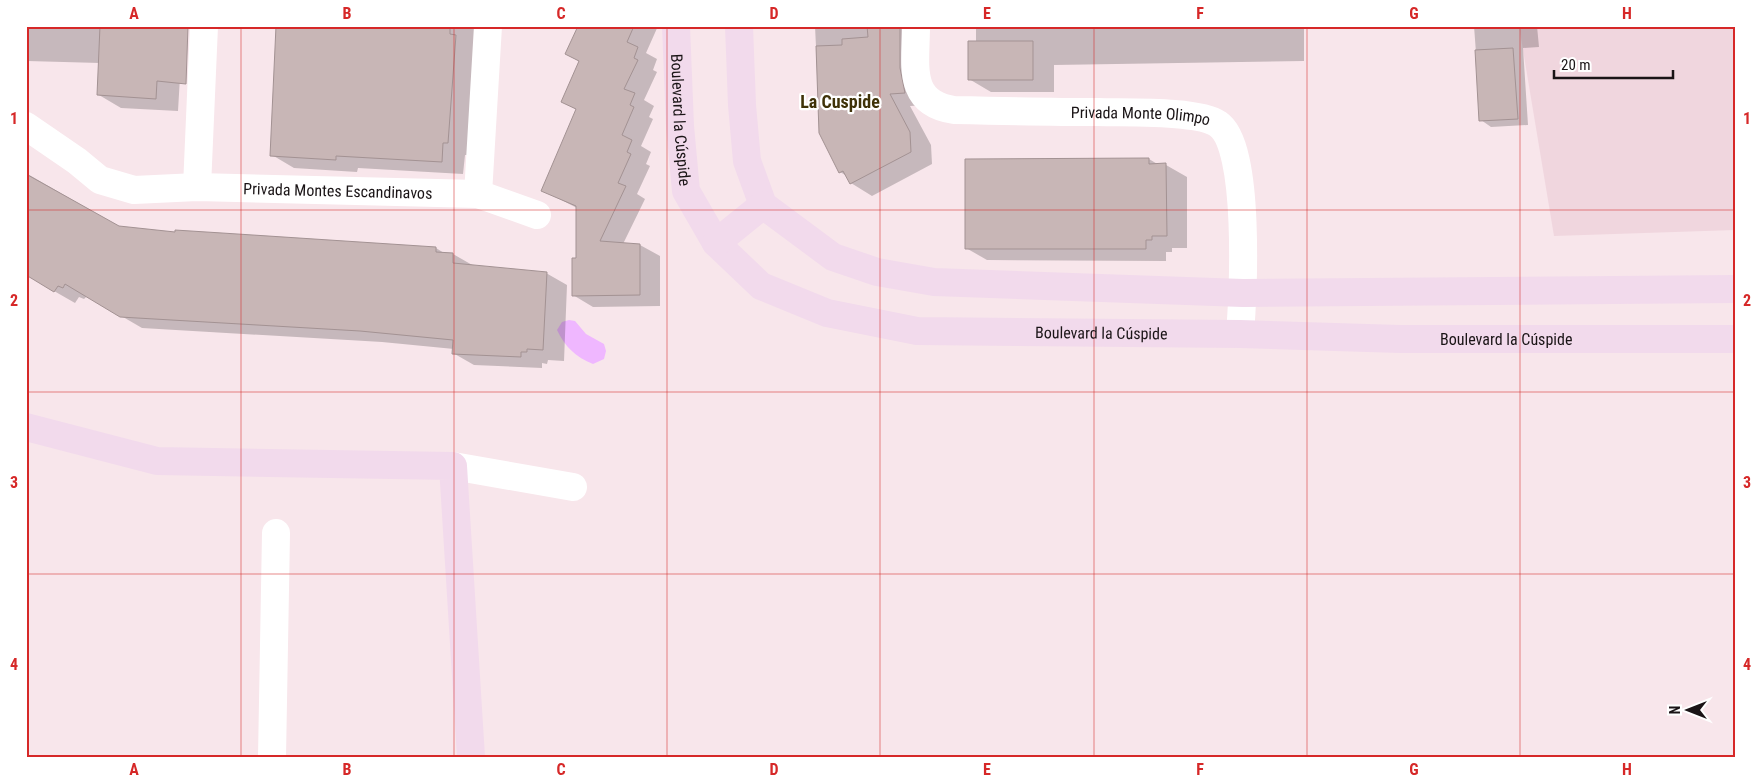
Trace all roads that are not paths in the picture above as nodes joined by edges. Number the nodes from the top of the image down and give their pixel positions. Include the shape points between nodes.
1 (204, 26) edge
2 (488, 26) edge
3 (676, 26) edge
4 (739, 26) edge
5 (916, 26) edge
6 (26, 126) edge
7 (197, 187) junction
8 (478, 194) junction
9 (763, 205) junction
10 (537, 215) dead end
11 (716, 243) junction
12 (1735, 289) edge
13 (1243, 293) junction
14 (1240, 334) junction
15 (1735, 338) edge
16 (26, 427) edge
17 (453, 466) junction
18 (573, 487) dead end
19 (276, 532) dead end
20 (272, 757) edge
21 (471, 757) edge

1 - 7 street
2 - 8 street
3 - 11 street, Boulevard la Cúspide via 686,191
4 - 9 street via 747,161
5 - 13 street, Privada Monte Olimpo via 918,85 924,98 938,108 1157,113 1218,123 1231,140 1237,162
6 - 7 street, Privada Montes Escandinavos via 100,180 134,190
7 - 8 street, Privada Montes Escandinavos
8 - 10 street, Privada Montes Escandinavos
9 - 11 street
9 - 13 street via 833,257 877,272 934,282
11 - 14 street, Boulevard la Cúspide via 761,286 827,313 917,331
12 - 13 street
13 - 14 street, Privada Monte Olimpo
14 - 15 street, Boulevard la Cúspide via 1400,339
16 - 17 street via 157,461
17 - 18 street
17 - 21 street
19 - 20 street

